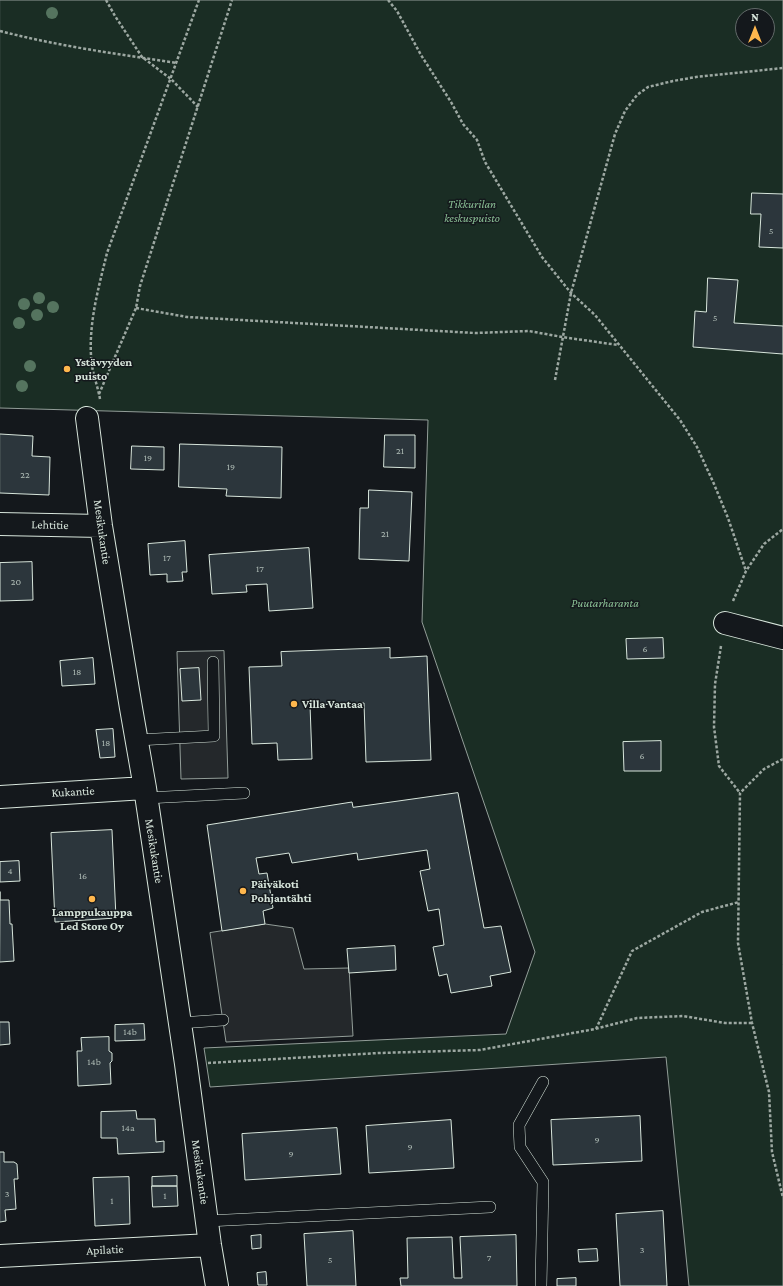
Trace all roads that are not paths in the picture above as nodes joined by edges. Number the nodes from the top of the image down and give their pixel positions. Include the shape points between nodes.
1 (87, 418) dead end
2 (0, 524) edge
3 (100, 526) junction
4 (725, 623) road end
5 (783, 638) edge
6 (213, 662) dead end
7 (137, 740) junction
8 (146, 793) junction
9 (244, 793) dead end
10 (0, 797) edge
11 (223, 1020) dead end
12 (180, 1023) junction
13 (543, 1082) dead end
14 (490, 1207) dead end
15 (207, 1221) junction
16 (210, 1245) junction
17 (0, 1256) edge
18 (217, 1286) edge
19 (541, 1286) edge

1 - 3 street, Mesikukantie
2 - 3 street, Lehtitie
3 - 7 street, Mesikukantie
4 - 5 street
6 - 7 lane via 214,736
7 - 8 street, Mesikukantie
8 - 9 lane
8 - 10 street, Kukantie
8 - 12 street, Mesikukantie
11 - 12 lane
12 - 15 street, Mesikukantie
13 - 19 lane via 519,1125 520,1147 543,1182
14 - 15 lane
15 - 16 street, Mesikukantie
16 - 17 street, Apilatie
16 - 18 street, Mesikukantie

